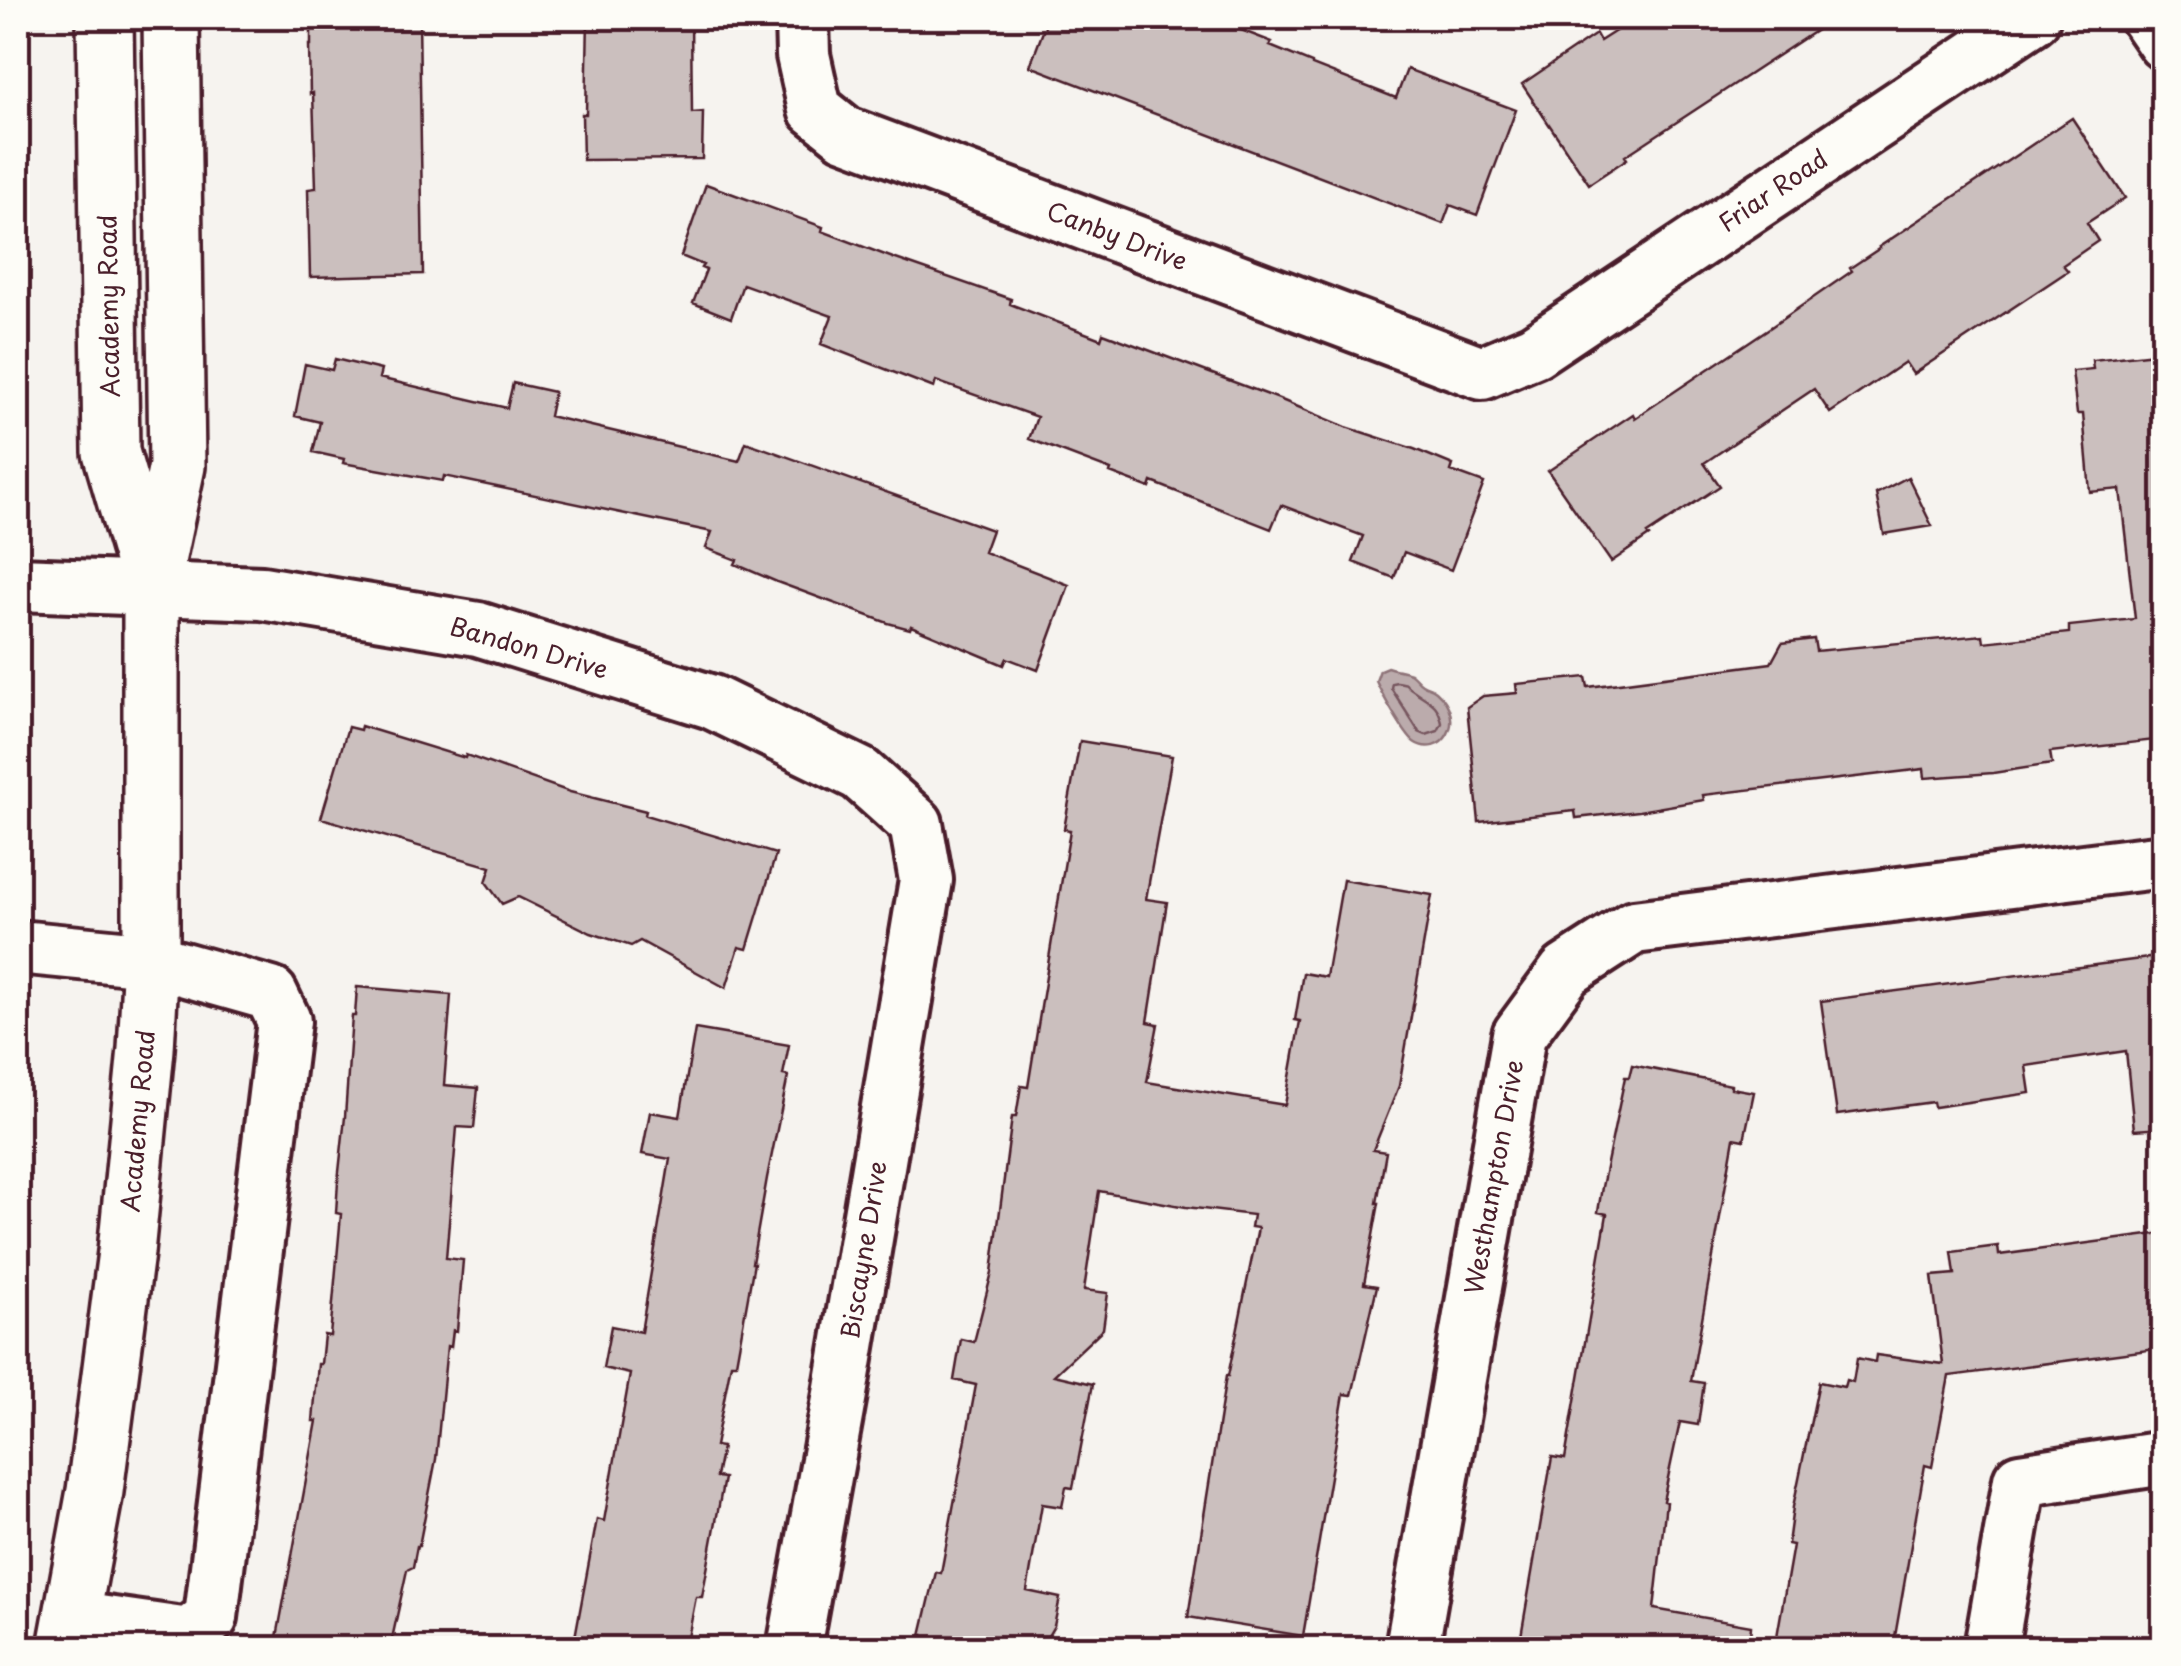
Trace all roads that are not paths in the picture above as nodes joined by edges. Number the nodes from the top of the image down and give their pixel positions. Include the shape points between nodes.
1 (105, 18) edge
2 (171, 18) edge
3 (802, 18) edge
4 (2033, 18) edge
5 (2148, 18) edge
6 (2164, 43) edge
7 (1512, 361) joint
8 (18, 584) edge
9 (151, 590) junction
10 (920, 850) joint
11 (2164, 861) edge
12 (18, 947) edge
13 (150, 960) junction
14 (2164, 1458) edge
15 (69, 1633) edge
16 (794, 1648) edge
17 (1412, 1648) edge
18 (1991, 1648) edge

1 - 9 main road, Academy Road via 110,452
2 - 9 main road, Academy Road via 177,466
3 - 7 street, Canby Drive via 815,109 845,133 1482,373
4 - 7 street, Friar Road
5 - 6 street
8 - 9 street, Bandon Drive
9 - 10 street, Bandon Drive via 262,593 478,629 712,702 860,774 916,824
9 - 13 main road, Academy Road
10 - 16 street, Biscayne Drive via 926,880
11 - 17 street, Westhampton Drive via 1634,927 1566,971 1519,1035
12 - 13 street
13 - 15 main road, Academy Road via 126,1252
13 - 15 street via 272,994 284,1021 282,1040 211,1617 189,1635
14 - 18 street via 2020,1480

